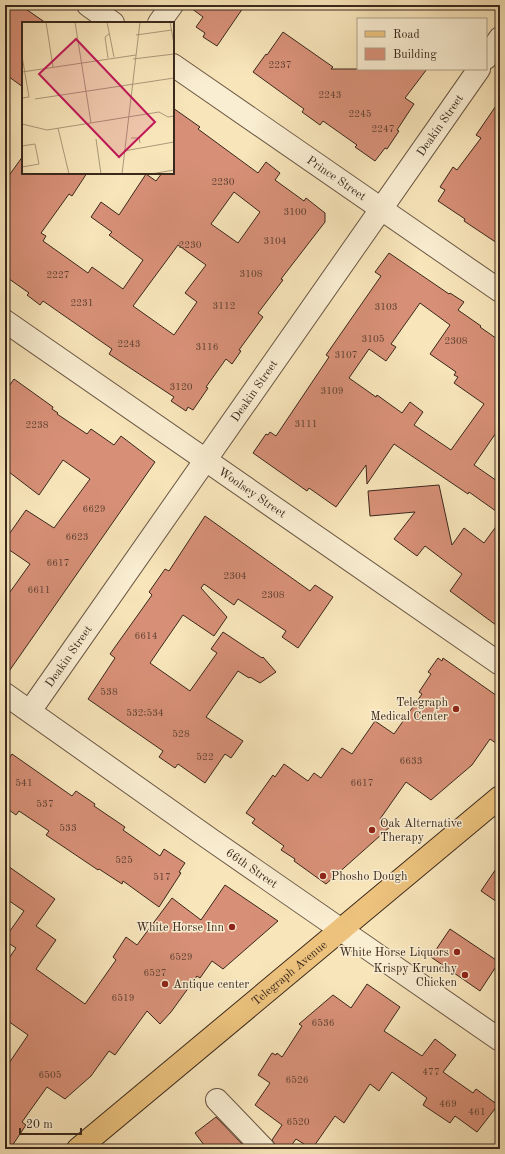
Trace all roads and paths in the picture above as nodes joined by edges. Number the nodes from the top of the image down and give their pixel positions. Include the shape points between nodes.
1 (88, 5) edge
2 (172, 5) edge
3 (113, 22) edge
4 (160, 22) edge
5 (500, 38) edge
6 (487, 57) edge
7 (174, 65) edge
8 (477, 70) edge
9 (381, 209) junction
10 (500, 291) edge
11 (5, 321) edge
12 (205, 460) junction
13 (500, 664) edge
14 (5, 694) edge
15 (30, 711) junction
16 (500, 797) edge
17 (342, 929) junction
18 (500, 1040) edge
19 (217, 1100) dead end
20 (80, 1148) edge
21 (264, 1149) edge

1 - 3 street
2 - 4 street
5 - 6 street
7 - 9 street, Prince Street
8 - 9 street, Deakin Street
9 - 10 street, Prince Street
9 - 12 street, Deakin Street
11 - 12 street, Woolsey Street
12 - 13 street, Woolsey Street
12 - 15 street, Deakin Street
14 - 15 street, 66th Street
15 - 17 street, 66th Street
16 - 17 main road, Telegraph Avenue
17 - 18 street, 66th Street
17 - 20 main road, Telegraph Avenue
19 - 21 street

